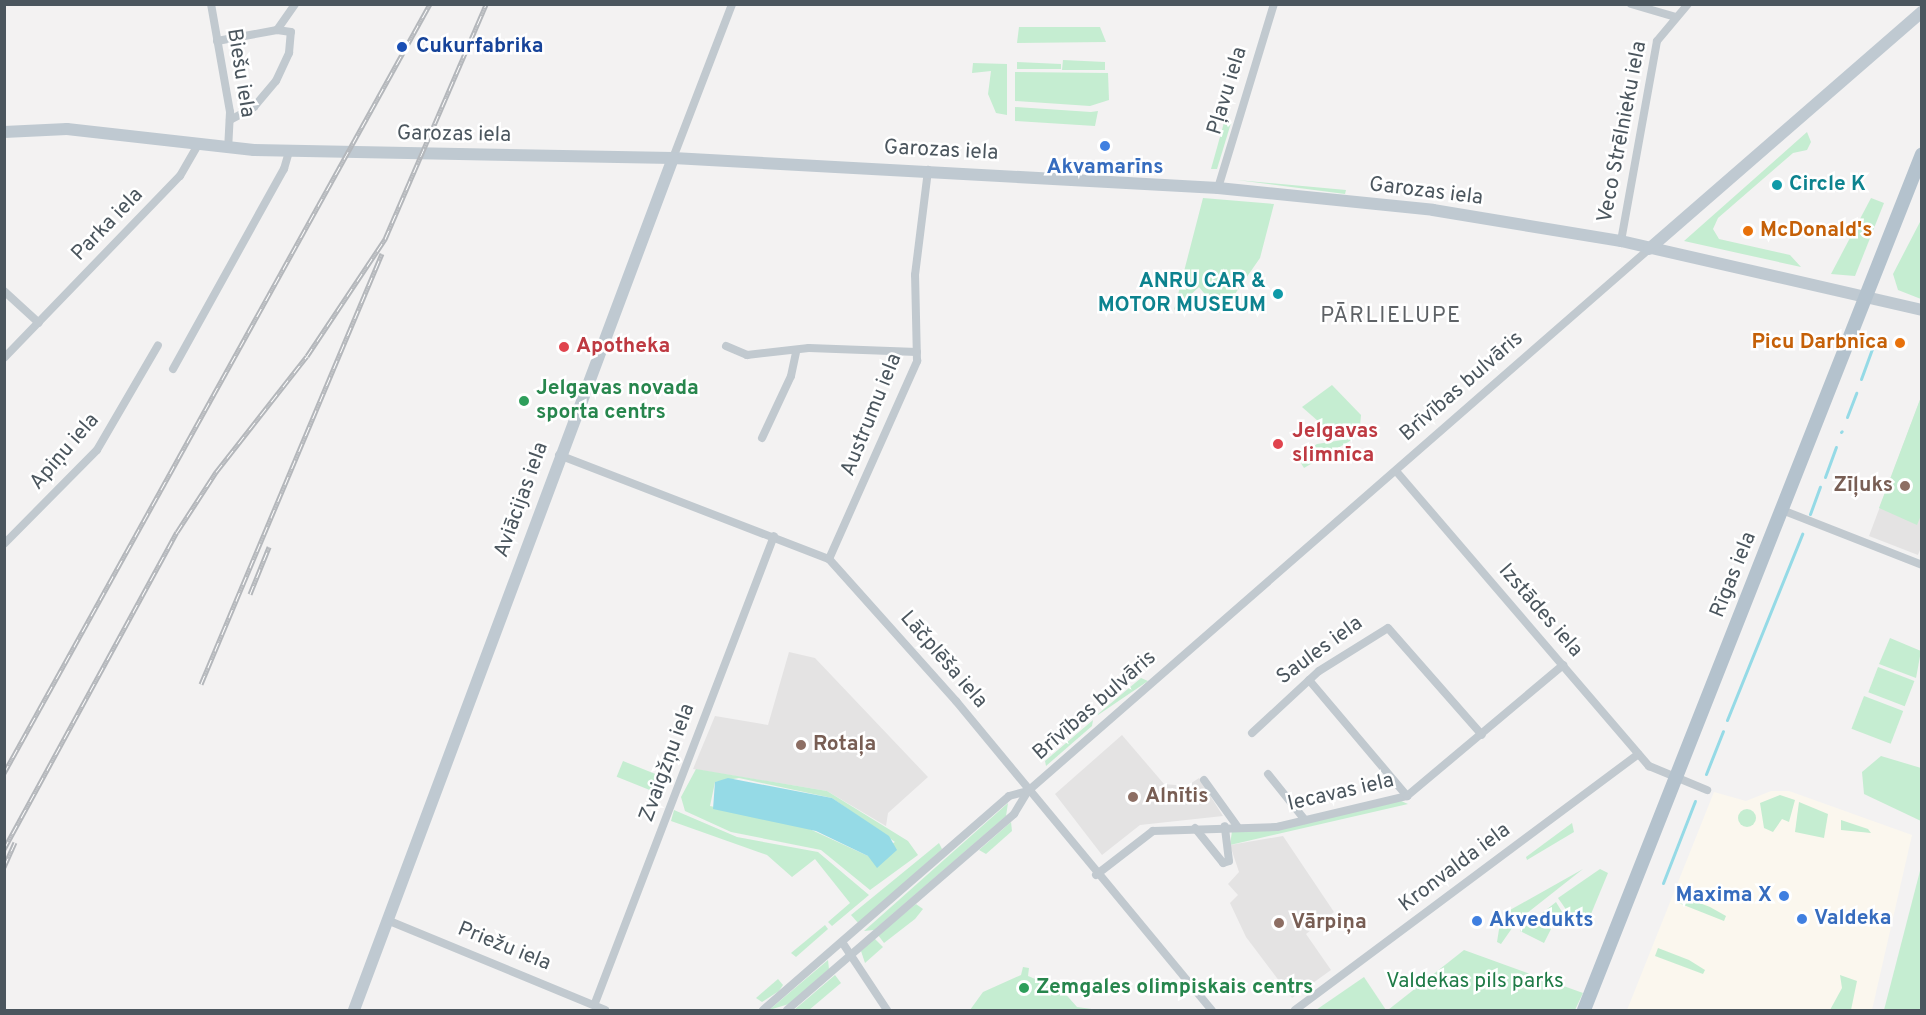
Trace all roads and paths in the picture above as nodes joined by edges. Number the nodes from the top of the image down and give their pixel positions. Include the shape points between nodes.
1 (211, 4) edge
2 (295, 4) edge
3 (732, 4) edge
4 (1274, 4) edge
5 (1631, 4) edge
6 (1688, 4) edge
7 (1922, 12) edge
8 (1676, 18) junction
9 (277, 30) junction
10 (217, 41) junction
11 (230, 120) junction
12 (4, 132) edge
13 (197, 147) junction
14 (228, 148) junction
15 (289, 151) junction
16 (1922, 154) edge
17 (673, 158) junction
18 (928, 170) junction
19 (1218, 189) junction
20 (1621, 241) junction
21 (1649, 249) junction
22 (4, 291) edge
23 (1866, 296) junction
24 (1922, 310) edge
25 (39, 323) junction
26 (158, 345) dead end
27 (726, 346) dead end
28 (917, 352) junction
29 (796, 353) junction
30 (4, 358) edge
31 (173, 369) dead end
32 (762, 438) dead end
33 (559, 455) junction
34 (1396, 471) junction
35 (1782, 510) junction
36 (774, 536) junction
37 (4, 544) edge
38 (829, 559) junction
39 (1922, 565) edge
40 (1563, 664) junction
41 (1310, 680) junction
42 (1252, 733) dead end
43 (1482, 735) junction
44 (1638, 754) junction
45 (1268, 774) dead end
46 (1204, 780) dead end
47 (1675, 781) junction
48 (1707, 790) dead end
49 (1028, 791) junction
50 (1407, 796) junction
51 (1305, 820) junction
52 (1225, 826) junction
53 (1237, 826) junction
54 (1195, 828) junction
55 (1096, 875) junction
56 (387, 920) junction
57 (842, 942) junction
58 (852, 954) junction
59 (595, 1003) junction
60 (354, 1011) edge
61 (605, 1011) edge
62 (763, 1011) edge
63 (787, 1011) edge
64 (887, 1011) edge
65 (1212, 1011) edge
66 (1295, 1011) edge
67 (1584, 1011) edge

1 - 10 street, Biešu iela
2 - 9 street
3 - 17 street, Aviācijas iela
4 - 19 street, Pļavu iela
5 - 8 street
6 - 8 street, Veco Strēlnieku iela
7 - 21 main road, Brīvības bulvāris
8 - 20 street, Veco Strēlnieku iela via 1655,48
9 - 10 street
9 - 11 street via 291,32 289,53 276,81 254,107
10 - 11 street, Biešu iela
11 - 14 street, Biešu iela
12 - 13 main road, Garozas iela via 67,129
13 - 14 main road, Garozas iela
13 - 25 street, Parka iela via 180,176
14 - 15 main road, Garozas iela
15 - 17 main road, Garozas iela
15 - 31 street via 284,169
16 - 23 main road, Rīgas iela
17 - 18 main road, Garozas iela
17 - 33 main road, Aviācijas iela
18 - 19 main road, Garozas iela
18 - 28 street, Austrumu iela via 915,274
19 - 20 main road, Garozas iela via 1433,210
20 - 21 main road, Garozas iela
21 - 23 main road, Garozas iela
21 - 34 street, Brīvības bulvāris
22 - 25 street
23 - 24 main road, Garozas iela
23 - 35 main road, Rīgas iela
25 - 30 street, Parka iela
26 - 37 street, Apiņu iela via 97,450
27 - 29 street via 747,355
28 - 29 street via 809,348
28 - 38 street, Austrumu iela via 910,382
29 - 32 street
33 - 36 street, Lāčplēša iela
33 - 56 main road, Aviācijas iela
34 - 40 street, Izstādes iela
34 - 49 street, Brīvības bulvāris
35 - 39 street
35 - 47 main road, Rīgas iela
36 - 38 street, Lāčplēša iela
36 - 59 street, Zvaigžņu iela
38 - 49 street, Lāčplēša iela
40 - 43 street, Iecavas iela
40 - 44 street, Izstādes iela
41 - 42 street, Saules iela
41 - 43 street, Saules iela via 1372,633 1388,628
41 - 50 street
43 - 50 street, Iecavas iela
44 - 47 street, Izstādes iela
44 - 66 street, Kronvalda iela
45 - 51 street
46 - 53 street
47 - 48 street, Izstādes iela
47 - 67 main road, Rīgas iela
49 - 55 street, Lāčplēša iela
49 - 57 street, Brīvības bulvāris via 1009,796
49 - 58 street, Brīvības bulvāris via 1014,814
50 - 51 street, Iecavas iela
51 - 53 street, Iecavas iela via 1277,827
52 - 53 street, Iecavas iela
52 - 54 street, Iecavas iela
52 - 54 street via 1229,861 1223,863
54 - 55 street, Iecavas iela via 1144,835
55 - 65 street, Lāčplēša iela
56 - 59 street, Priežu iela
56 - 60 main road, Aviācijas iela
57 - 58 street
57 - 62 street, Brīvības bulvāris
58 - 63 street, Brīvības bulvāris
58 - 64 street
59 - 61 street, Priežu iela

